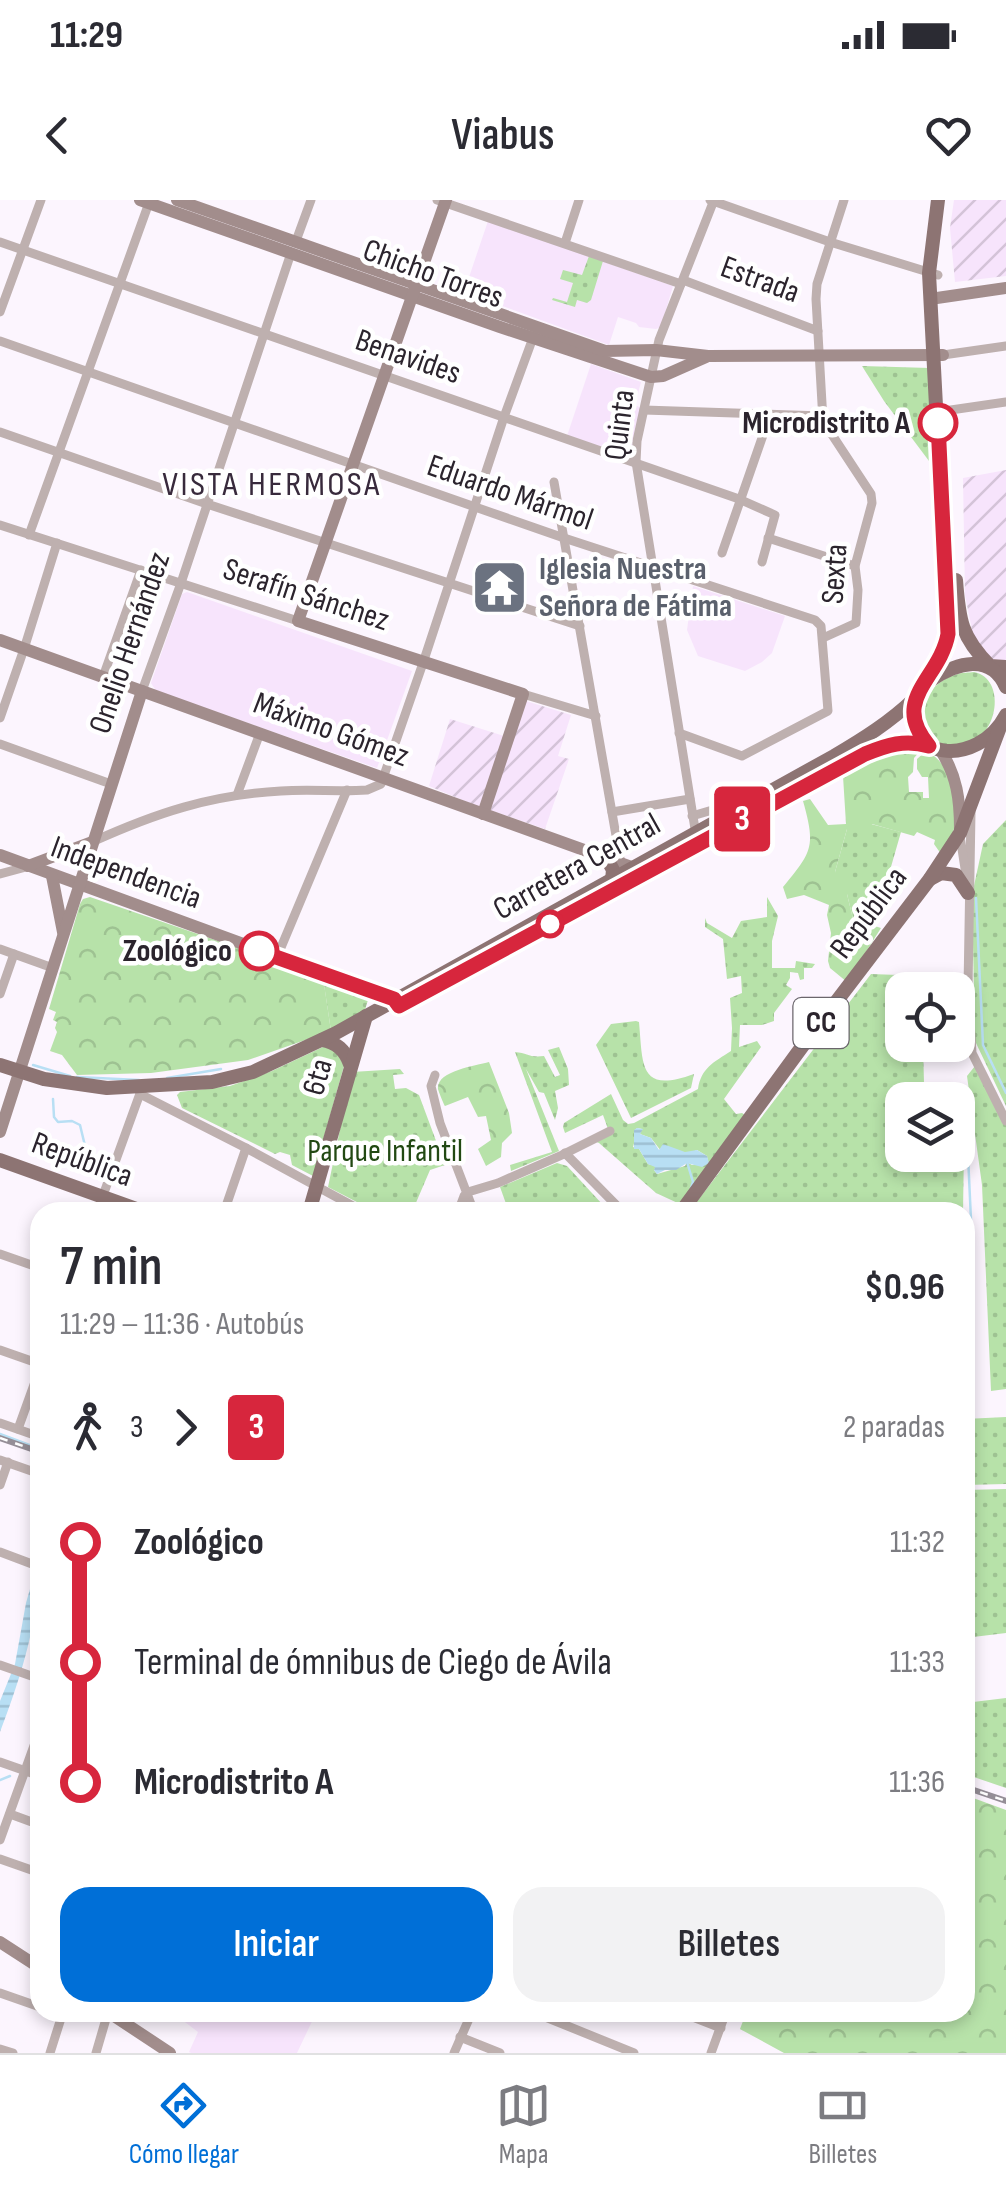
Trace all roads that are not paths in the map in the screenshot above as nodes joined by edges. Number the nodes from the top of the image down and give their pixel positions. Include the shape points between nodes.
1 (41, 200) edge
2 (177, 200) edge
3 (311, 200) edge
4 (580, 200) edge
5 (712, 200) edge
6 (844, 200) edge
7 (938, 200) edge
8 (946, 200) edge
9 (146, 201) edge
10 (442, 201) edge
11 (0, 242) edge
12 (830, 242) junction
13 (565, 243) junction
14 (294, 247) junction
15 (23, 250) junction
16 (934, 274) junction
17 (682, 282) junction
18 (118, 283) junction
19 (1006, 288) edge
20 (415, 290) junction
21 (935, 298) junction
22 (0, 312) edge
23 (818, 331) junction
24 (535, 333) junction
25 (264, 334) junction
26 (0, 340) edge
27 (1006, 346) edge
28 (656, 350) junction
29 (708, 356) junction
30 (821, 356) junction
31 (938, 356) junction
32 (88, 372) junction
33 (384, 375) junction
34 (650, 377) junction
35 (1006, 402) edge
36 (644, 410) junction
37 (942, 411) junction
38 (770, 415) junction
39 (504, 416) junction
40 (823, 416) junction
41 (234, 424) junction
42 (0, 432) edge
43 (58, 451) junction
44 (636, 462) junction
45 (352, 465) junction
46 (554, 482) dead end
47 (739, 499) junction
48 (207, 504) junction
49 (475, 507) junction
50 (0, 526) edge
51 (29, 534) junction
52 (564, 538) junction
53 (768, 538) junction
54 (326, 542) junction
55 (57, 543) junction
56 (722, 553) dead end
57 (762, 562) dead end
58 (855, 566) junction
59 (652, 568) junction
60 (142, 570) junction
61 (181, 583) junction
62 (450, 583) junction
63 (952, 592) junction
64 (298, 621) junction
65 (580, 626) junction
66 (823, 638) junction
67 (0, 640) edge
68 (24, 649) junction
69 (423, 663) junction
70 (998, 667) edge
71 (103, 677) junction
72 (1006, 686) edge
73 (142, 691) junction
74 (918, 693) junction
75 (523, 694) junction
76 (596, 716) junction
77 (0, 718) edge
78 (1003, 720) edge
79 (260, 733) junction
80 (679, 733) junction
81 (0, 744) edge
82 (935, 748) junction
83 (384, 778) junction
84 (110, 784) junction
85 (347, 790) junction
86 (237, 795) junction
87 (761, 796) junction
88 (690, 799) junction
89 (971, 809) junction
90 (612, 812) junction
91 (483, 814) junction
92 (692, 816) junction
93 (960, 833) junction
94 (696, 838) junction
95 (90, 849) junction
96 (70, 852) junction
97 (0, 856) edge
98 (28, 866) junction
99 (625, 867) junction
100 (0, 874) edge
101 (53, 876) junction
102 (930, 880) junction
103 (80, 886) junction
104 (968, 894) junction
105 (63, 934) junction
106 (0, 949) edge
107 (14, 954) junction
108 (277, 957) junction
109 (53, 968) junction
110 (362, 986) junction
111 (0, 994) edge
112 (396, 1002) junction
113 (364, 1022) junction
114 (322, 1040) junction
115 (0, 1064) edge
116 (350, 1064) junction
117 (21, 1072) junction
118 (435, 1075) dead end
119 (141, 1090) junction
120 (1006, 1121) edge
121 (610, 1131) dead end
122 (0, 1132) edge
123 (246, 1148) junction
124 (565, 1153) junction
125 (0, 1160) edge
126 (316, 1188) junction
127 (466, 1194) junction
128 (102, 1197) junction
129 (100, 1202) edge
130 (116, 1202) edge
131 (227, 1202) edge
132 (312, 1202) edge
133 (344, 1202) edge
134 (462, 1202) edge
135 (470, 1202) edge
136 (613, 1202) edge
137 (688, 1202) edge
138 (0, 1254) edge
139 (30, 1264) edge
140 (0, 1350) edge
141 (30, 1362) edge
142 (30, 1395) edge
143 (0, 1423) edge
144 (18, 1429) junction
145 (30, 1433) edge
146 (4, 1461) edge
147 (30, 1470) edge
148 (0, 1485) edge
149 (0, 1552) edge
150 (30, 1564) edge
151 (4, 1666) edge
152 (30, 1676) edge
153 (30, 1756) edge
154 (0, 1762) edge
155 (25, 1770) junction
156 (30, 1772) edge
157 (10, 1814) junction
158 (30, 1821) edge
159 (0, 1840) edge
160 (0, 1859) edge
161 (30, 1870) edge
162 (0, 1942) edge
163 (30, 1962) edge
164 (0, 1993) edge
165 (30, 2004) edge
166 (58, 2022) edge
167 (105, 2022) edge
168 (123, 2022) edge
169 (467, 2022) edge
170 (558, 2022) edge
171 (705, 2022) edge
172 (722, 2022) edge
173 (720, 2028) junction
174 (460, 2038) junction
175 (0, 2049) edge
176 (13, 2053) edge
177 (50, 2053) edge
178 (96, 2053) edge
179 (170, 2053) edge
180 (454, 2053) edge
181 (500, 2053) edge
182 (634, 2053) edge
183 (711, 2053) edge

1 - 15 street
2 - 14 street, Chicho Torres
3 - 14 street, Onelio Hernández
4 - 13 street
5 - 12 street
5 - 17 street, Quinta
6 - 12 street, Sexta
7 - 16 main road
8 - 16 main road
9 - 14 street, Chicho Torres
9 - 18 street
10 - 13 street, Estrada
10 - 20 street
11 - 15 street, Benavides
12 - 16 street
12 - 23 street, Sexta via 816,284
13 - 17 street, Estrada
14 - 20 street, Chicho Torres
14 - 25 street, Onelio Hernández
15 - 18 street, Benavides
15 - 22 street
16 - 21 main road
17 - 23 street, Estrada
17 - 28 street, Quinta
18 - 25 street, Benavides
18 - 32 street
19 - 21 street
20 - 24 street, Chicho Torres
20 - 33 street
21 - 31 main road
23 - 30 street, Sexta
24 - 28 street, Chicho Torres via 605,351
24 - 34 street, Chicho Torres
24 - 39 street
25 - 33 street, Benavides
25 - 41 street, Onelio Hernández
26 - 32 street, Eduardo Mármol
27 - 31 street
28 - 29 street, Chicho Torres
28 - 34 street, Quinta
29 - 30 street, Chicho Torres
29 - 34 street, Chicho Torres
30 - 31 street, Chicho Torres
30 - 40 street, Sexta
31 - 37 main road
32 - 41 street, Eduardo Mármol
32 - 43 street
33 - 39 street, Benavides
33 - 45 street
34 - 36 street, Quinta
35 - 37 street
36 - 38 street
36 - 44 street, Quinta
37 - 63 main road
38 - 40 street
38 - 47 street
39 - 44 street, Benavides
39 - 49 street
40 - 58 street, Sexta via 872,494
41 - 45 street, Eduardo Mármol
41 - 48 street, Onelio Hernández
42 - 43 street
43 - 48 street
43 - 51 street
44 - 47 street, Benavides
44 - 59 street, Quinta
45 - 49 street, Eduardo Mármol
45 - 54 street
46 - 52 street
47 - 53 street, Benavides via 775,516
47 - 56 street
48 - 54 street
48 - 61 street, Onelio Hernández
49 - 52 street, Eduardo Mármol
49 - 62 street
50 - 51 street, Serafín Sánchez
51 - 55 street, Serafín Sánchez
52 - 59 street, Eduardo Mármol
52 - 65 street
53 - 57 street
53 - 58 street
54 - 62 street
54 - 64 street
55 - 60 street, Serafín Sánchez
55 - 68 street
58 - 66 street, Sexta via 856,624
59 - 66 street, Eduardo Mármol via 815,620
59 - 80 street, Quinta
60 - 61 street, Serafín Sánchez
60 - 71 street
61 - 64 street, Serafín Sánchez
61 - 73 street, Onelio Hernández
62 - 65 street
62 - 69 street
63 - 70 main road via 968,642
63 - 74 main road via 946,643
64 - 69 street, Serafín Sánchez
65 - 76 street
66 - 80 street, Sexta via 828,711 742,756
67 - 68 street, Máximo Gómez
68 - 71 street, Máximo Gómez
68 - 77 street
69 - 75 street, Serafín Sánchez
69 - 83 street
70 - 72 main road
70 - 74 main road, CC via 949,669
71 - 73 street, Máximo Gómez
73 - 79 street, Máximo Gómez
73 - 84 street, Onelio Hernández
74 - 82 main road via 918,733
74 - 87 main road, Carretera Central / CC via 872,733
75 - 76 street, Serafín Sánchez
75 - 91 street
76 - 90 street
78 - 82 main road, CC via 972,747
78 - 89 main road, República / CC
79 - 83 street, Máximo Gómez
79 - 86 street
80 - 88 street, Quinta
81 - 84 street
82 - 93 street via 952,769
82 - 94 main road, Carretera Central / CC via 890,744
83 - 85 street via 367,790
83 - 91 street, Máximo Gómez
84 - 95 street, Onelio Hernández
85 - 86 street
85 - 108 street
86 - 95 street via 134,824
87 - 92 street
87 - 94 main road, Carretera Central / CC
88 - 90 street
88 - 92 street, Quinta
89 - 93 main road, República / CC
89 - 104 street
90 - 99 street
91 - 99 street, Máximo Gómez
92 - 94 street, Quinta
93 - 102 main road, República / CC
93 - 104 street
94 - 99 main road, Carretera Central / CC
95 - 96 street
95 - 101 street via 71,870
95 - 103 street, Onelio Hernández
96 - 98 street
96 - 101 street
97 - 98 street, Independencia
98 - 100 street
98 - 101 street, Independencia
99 - 112 main road, Carretera Central / CC
99 - 112 main road, Carretera Central / CC
101 - 103 street, Independencia
101 - 105 street, Onelio Hernández
102 - 104 main road via 956,875
102 - 137 main road, República / CC
103 - 105 street, Onelio Hernández
103 - 108 street, Independencia
104 - 120 street via 972,1053
105 - 109 street, Onelio Hernández
106 - 107 street
107 - 109 street
107 - 111 street
108 - 110 street, Independencia
109 - 117 street, Onelio Hernández
110 - 112 street, Independencia
110 - 113 street via 370,999
112 - 113 main road, Carretera Central / CC
113 - 114 main road, CC
113 - 116 main road, 6ta
114 - 116 main road via 342,1048
114 - 119 main road, CC via 230,1079
115 - 117 main road, CC
116 - 126 main road, 6ta
117 - 119 main road, CC
117 - 122 street, Onelio Hernández
118 - 127 street via 433,1097
119 - 123 street
119 - 128 street
121 - 124 street
123 - 126 street
123 - 131 street
124 - 127 street
124 - 136 street
125 - 128 main road, República
126 - 132 main road, 6ta
126 - 133 street
127 - 134 street
127 - 135 street
128 - 129 street
128 - 130 main road, República
138 - 139 street
140 - 141 street
142 - 144 street
143 - 144 street
144 - 145 street
146 - 147 street
146 - 148 street
149 - 150 street
151 - 152 street
153 - 155 street
154 - 155 street
155 - 156 street
155 - 157 street
157 - 158 street
157 - 159 street
160 - 161 street
162 - 163 street
164 - 165 street
166 - 177 street
167 - 178 street
168 - 179 street
169 - 174 street
170 - 182 street
171 - 173 street
172 - 173 street
173 - 183 street
174 - 180 street
174 - 181 street
175 - 176 street

